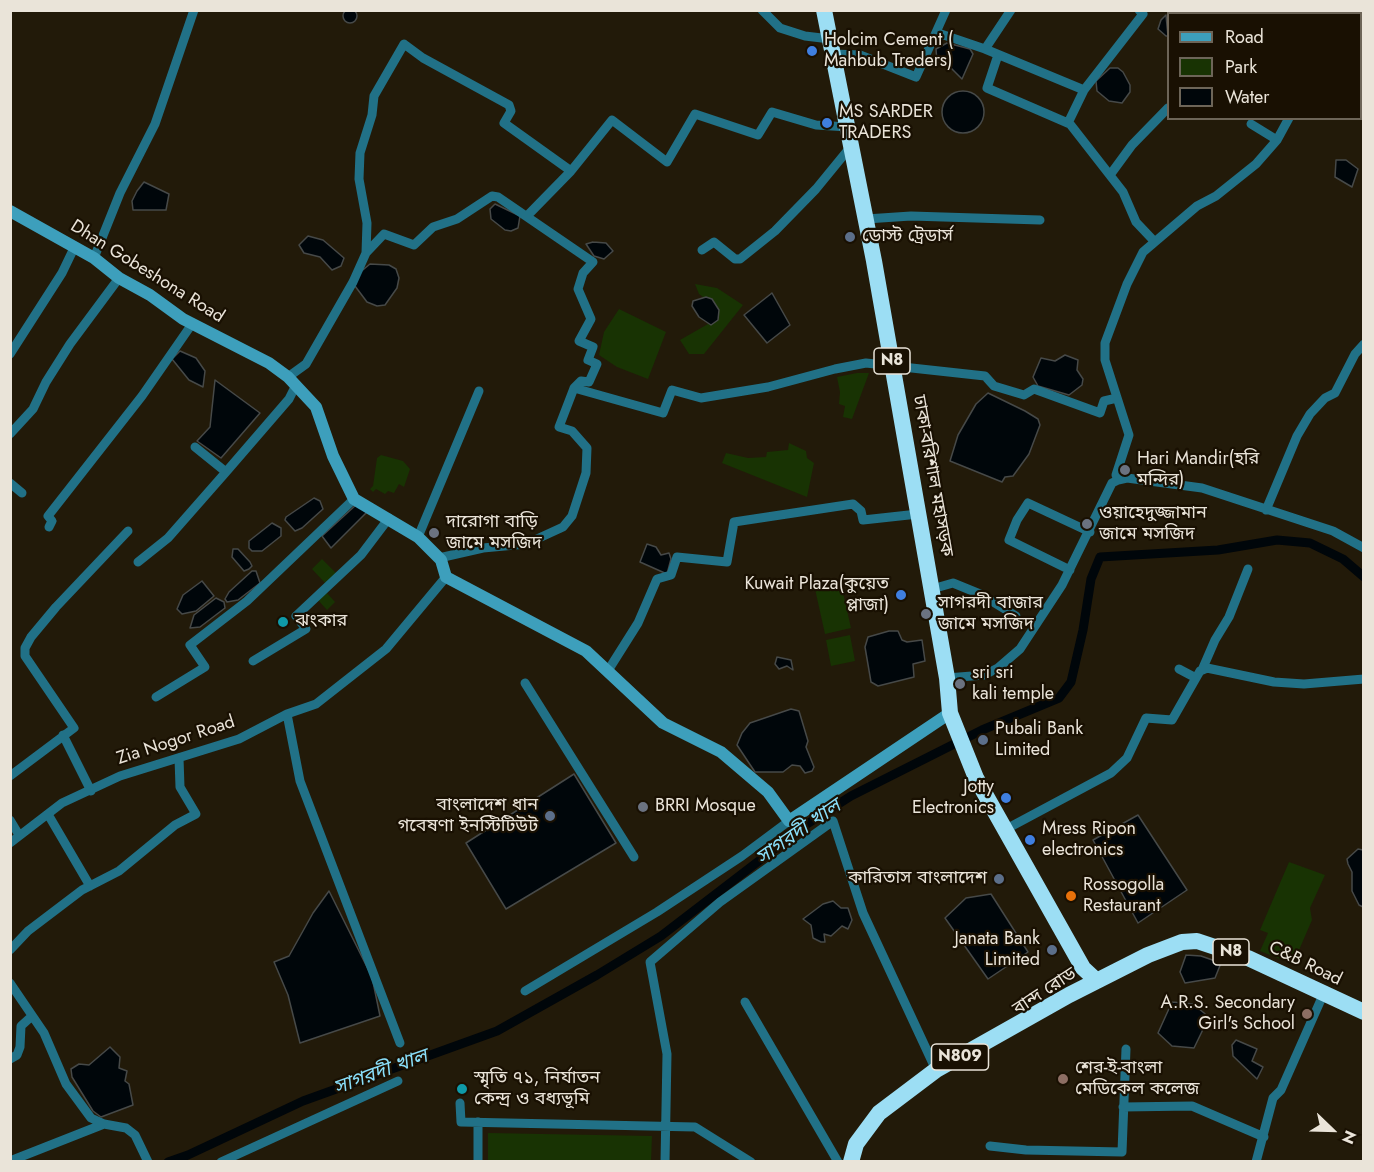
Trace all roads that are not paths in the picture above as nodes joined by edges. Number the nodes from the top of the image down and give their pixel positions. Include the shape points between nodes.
1 (194, 10) edge
2 (762, 10) edge
3 (824, 10) edge
4 (946, 10) edge
5 (1011, 10) edge
6 (1139, 10) edge
7 (938, 33) junction
8 (831, 46) junction
9 (985, 49) junction
10 (998, 55) junction
11 (1084, 90) junction
12 (1167, 109) edge
13 (1288, 120) edge
14 (1068, 123) junction
15 (1251, 124) dead end
16 (848, 127) junction
17 (1277, 140) junction
18 (852, 145) junction
19 (571, 171) junction
20 (1110, 175) junction
21 (10, 211) edge
22 (527, 216) junction
23 (866, 219) junction
24 (1040, 220) dead end
25 (1154, 241) junction
26 (75, 246) junction
27 (702, 250) dead end
28 (366, 253) junction
29 (94, 258) junction
30 (119, 278) junction
31 (192, 324) junction
32 (1364, 344) edge
33 (10, 354) edge
34 (892, 364) junction
35 (292, 381) junction
36 (574, 388) junction
37 (479, 391) dead end
38 (1117, 398) junction
39 (10, 434) edge
40 (195, 447) dead end
41 (226, 472) junction
42 (1118, 480) junction
43 (10, 483) edge
44 (22, 493) dead end
45 (354, 499) junction
46 (1266, 510) junction
47 (918, 514) junction
48 (389, 518) junction
49 (49, 527) dead end
50 (128, 531) dead end
51 (1090, 531) junction
52 (418, 537) junction
53 (1364, 548) edge
54 (440, 558) junction
55 (138, 562) dead end
56 (1248, 569) dead end
57 (1070, 570) junction
58 (446, 577) junction
59 (932, 589) junction
60 (1016, 616) dead end
61 (253, 661) dead end
62 (609, 669) junction
63 (1179, 669) dead end
64 (1199, 674) junction
65 (947, 678) junction
66 (1364, 679) edge
67 (525, 683) dead end
68 (156, 697) dead end
69 (950, 713) junction
70 (287, 714) junction
71 (63, 735) junction
72 (179, 758) junction
73 (974, 769) junction
74 (10, 776) edge
75 (91, 791) junction
76 (48, 816) junction
77 (10, 820) edge
78 (789, 821) junction
79 (1010, 827) junction
80 (19, 835) junction
81 (10, 843) edge
82 (634, 857) dead end
83 (90, 886) junction
84 (10, 950) edge
85 (1097, 981) junction
86 (12, 990) edge
87 (525, 991) dead end
88 (1323, 995) junction
89 (745, 1002) dead end
90 (1364, 1012) edge
91 (32, 1016) junction
92 (400, 1042) dead end
93 (1126, 1049) dead end
94 (10, 1059) edge
95 (936, 1070) junction
96 (398, 1081) dead end
97 (460, 1103) dead end
98 (1123, 1107) junction
99 (478, 1122) junction
100 (104, 1124) junction
101 (666, 1127) junction
102 (1264, 1137) junction
103 (990, 1146) dead end
104 (1026, 1150) junction
105 (10, 1161) edge
106 (148, 1161) edge
107 (221, 1161) edge
108 (478, 1161) edge
109 (665, 1161) edge
110 (751, 1161) edge
111 (838, 1161) edge
112 (851, 1161) edge
113 (861, 1161) edge
114 (1026, 1161) edge
115 (1256, 1161) edge

1 - 29 street via 154,124
2 - 8 street via 780,28
3 - 8 highway, ঢাকা-বরিশাল মহাসড়ক / N8
4 - 7 street
5 - 9 street
6 - 11 street via 1143,14
7 - 8 street via 916,77
7 - 9 street
8 - 16 highway, ঢাকা-বরিশাল মহাসড়ক / N8
9 - 10 street
10 - 11 street
10 - 14 street via 987,88
11 - 14 street
12 - 20 street
13 - 17 street
14 - 20 street
15 - 17 street
16 - 18 highway, ঢাকা-বরিশাল মহাসড়ক / N8
16 - 19 street via 816,125 772,112 759,135 695,114 667,162 612,120
17 - 25 street via 1248,170
18 - 23 highway, ঢাকা-বরিশাল মহাসড়ক / N8
18 - 27 street via 775,231 740,259 714,242
19 - 22 street
19 - 28 street via 504,123 511,111 509,105 404,44 374,96 360,153
20 - 25 street via 1124,192 1136,222
21 - 26 street, Dhan Gobeshona Road
22 - 28 street via 492,196 458,219 433,227 414,245 384,234
22 - 36 street via 593,262 583,273 578,289 591,319 579,341 593,346 588,360 597,364 589,382 581,381
23 - 24 street via 911,216
23 - 34 highway, ঢাকা-বরিশাল মহাসড়ক / N8
25 - 38 street via 1143,252 1127,284 1105,343 1105,360
26 - 29 street, Dhan Gobeshona Road
26 - 33 street
28 - 35 street via 306,364
29 - 30 street, Dhan Gobeshona Road
30 - 31 street, Dhan Gobeshona Road
30 - 39 street via 70,344 33,409
31 - 35 street, Dhan Gobeshona Road via 269,363
31 - 49 street via 142,396 48,516 52,521
32 - 46 street via 1354,354 1335,393 1325,398 1297,436
34 - 36 street via 866,363 768,387 701,398 672,390 663,413
34 - 38 street via 985,376 994,386 1024,395 1034,389 1100,413 1104,401
34 - 47 highway, ঢাকা-বরিশাল মহাসড়ক / N8
35 - 41 street via 288,399
35 - 45 street, Dhan Gobeshona Road via 316,406 333,456
36 - 54 street via 559,427 572,431 587,448 586,473 572,516 563,527 526,544
37 - 52 street
38 - 42 street via 1129,435 1116,475
40 - 41 street
41 - 55 street via 168,538
42 - 46 street via 1187,484
42 - 51 street via 1112,483
43 - 44 street
45 - 48 street
45 - 68 street via 247,602 190,645 206,668
46 - 53 street via 1333,531
47 - 59 highway, ঢাকা-বরিশাল মহাসড়ক / N8
47 - 62 street via 863,520 853,504 734,522 727,562 677,557 671,575 657,579 638,623
48 - 52 street
48 - 61 street via 361,555 296,616 306,629
50 - 71 street via 56,607 26,648 25,656 74,728
51 - 57 street
51 - 57 street via 1028,503 1017,520 1009,540
52 - 54 street
54 - 58 street
56 - 64 street via 1229,617
57 - 65 street via 1035,629 1003,664 984,675
58 - 62 street via 586,651
58 - 70 street, Zia Nogor Road via 386,649 316,704
59 - 60 street via 953,583
59 - 65 highway, ঢাকা-বরিশাল মহাসড়ক / N8
62 - 78 street via 663,723 721,752 768,792
63 - 64 street
64 - 66 street via 1208,668 1304,684
64 - 79 street via 1172,720 1146,718 1127,758 1111,773
65 - 69 highway, ঢাকা-বরিশাল মহাসড়ক / N8
67 - 82 street
69 - 73 highway
69 - 78 street
70 - 72 street, Zia Nogor Road via 239,739
70 - 92 street via 300,781
71 - 74 street
71 - 75 street
72 - 75 street, Zia Nogor Road via 120,776
72 - 83 street via 180,787 196,814 175,825 119,871
73 - 79 highway
73 - 85 highway via 1083,968
75 - 76 street, Zia Nogor Road via 62,804
76 - 80 street, Zia Nogor Road
76 - 83 street
77 - 80 street
78 - 87 street via 657,912
79 - 85 highway
80 - 81 street, Zia Nogor Road
83 - 84 street via 28,931
85 - 88 highway, C&B Road / N8 via 1161,949 1197,941 1248,958
85 - 95 highway, বান্দ রোড / N809
85 - 113 highway, বান্দ রোড / N809 via 939,1077 872,1131
86 - 91 street
88 - 90 highway, C&B Road / N8
88 - 102 street via 1281,1090 1273,1098
89 - 111 street
91 - 94 street via 21,1026 20,1047
91 - 100 street via 44,1033 66,1084 91,1118
93 - 98 street
95 - 101 street via 863,914 833,821 720,902 650,962 667,1054
95 - 112 highway, বান্দ রোড / N809 via 879,1113 856,1144
96 - 107 street
97 - 99 street via 461,1122
98 - 102 street via 1192,1106
98 - 104 street via 1122,1152
99 - 101 street
99 - 108 street
100 - 105 street
100 - 106 street via 126,1128 135,1136
101 - 109 street
101 - 110 street via 695,1127
102 - 115 street
103 - 104 street
104 - 114 street

